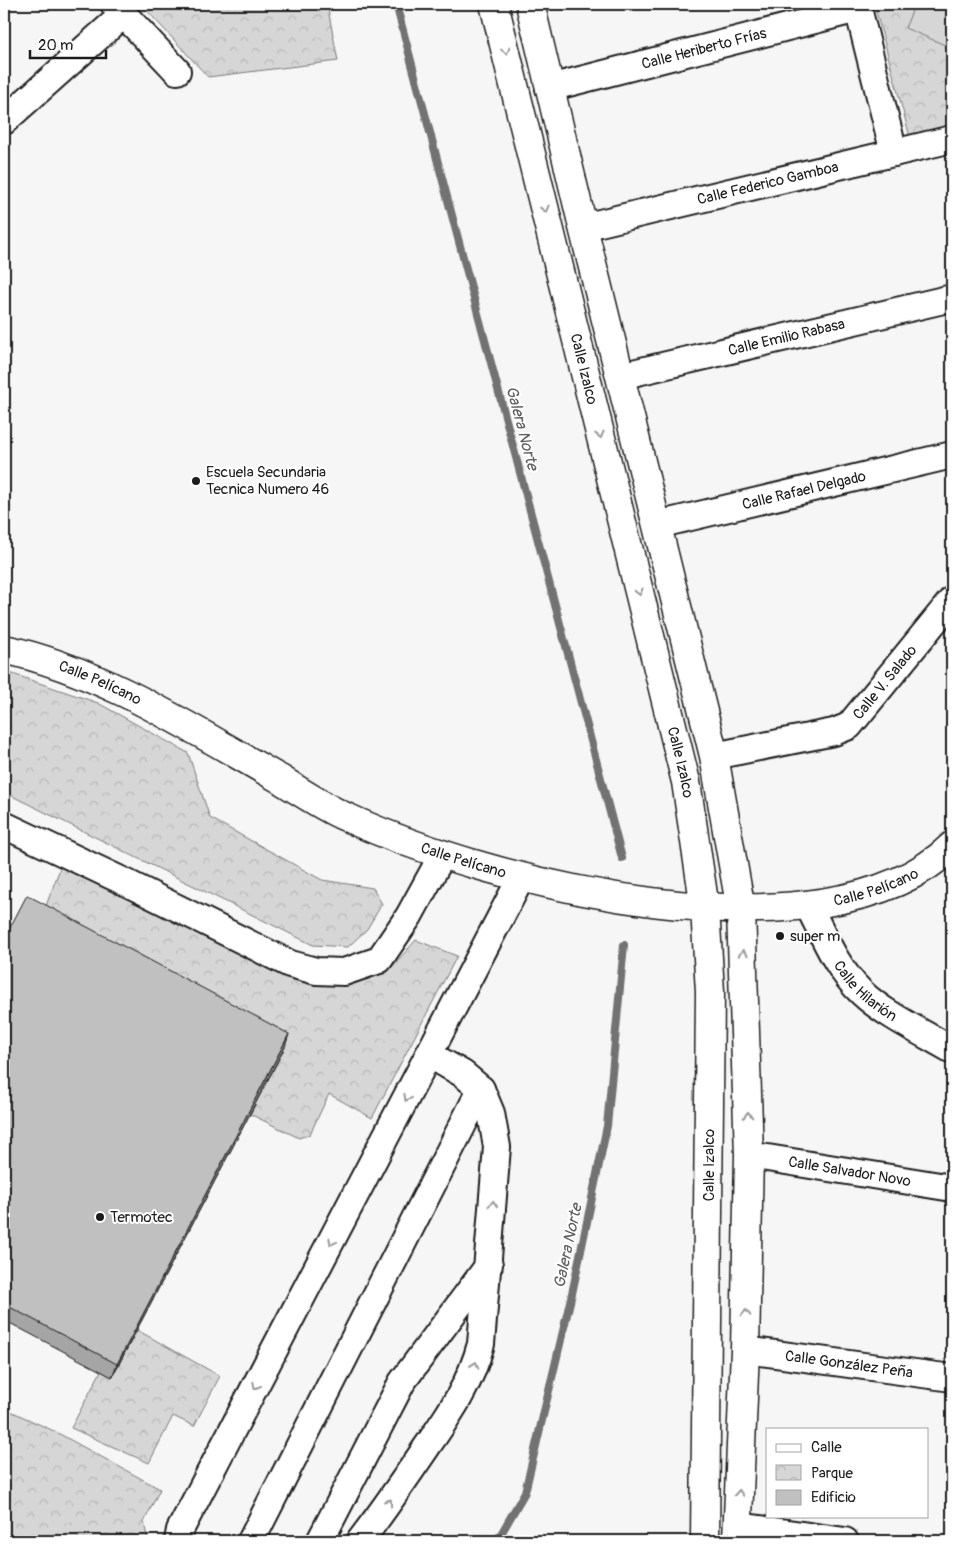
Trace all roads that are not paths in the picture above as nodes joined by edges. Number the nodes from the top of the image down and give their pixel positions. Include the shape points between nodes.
1 (494, 4) edge
2 (530, 4) edge
3 (858, 6) edge
4 (119, 9) edge
5 (177, 71) dead end
6 (549, 88) junction
7 (4, 121) edge
8 (952, 139) edge
9 (894, 154) junction
10 (583, 227) junction
11 (952, 298) edge
12 (620, 376) junction
13 (952, 455) edge
14 (657, 525) junction
15 (952, 600) edge
16 (4, 649) edge
17 (714, 756) junction
18 (4, 826) edge
19 (443, 854) junction
20 (949, 856) edge
21 (521, 878) junction
22 (808, 905) junction
23 (705, 908) junction
24 (741, 910) junction
25 (952, 1050) edge
26 (430, 1055) junction
27 (482, 1089) junction
28 (749, 1155) junction
29 (952, 1188) edge
30 (488, 1265) junction
31 (745, 1350) junction
32 (952, 1378) edge
33 (737, 1533) edge
34 (178, 1541) edge
35 (251, 1541) edge
36 (320, 1541) edge
37 (360, 1541) edge
38 (705, 1541) edge
39 (845, 1541) edge

1 -> 23 main road, Calle Izalco via 686,782
2 - 6 main road
3 - 6 street, Calle Heriberto Frías
3 - 9 street
4 - 5 street
4 - 7 street
6 - 10 main road
8 - 9 street, Calle Federico Gamboa
9 - 10 street, Calle Federico Gamboa
10 - 12 main road
11 - 12 street, Calle Emilio Rabasa
12 - 14 main road
13 - 14 street, Calle Rafael Delgado
14 - 17 main road
15 - 17 street, Calle V. Salado via 849,726 834,732
16 - 19 main road, Calle Pelícano via 41,657 144,702 346,817
17 - 24 main road
18 - 19 street via 290,964 316,971 344,972 379,960 410,916
19 - 21 main road, Calle Pelícano
20 - 22 main road, Calle Pelícano via 891,885 859,896
21 - 23 main road, Calle Pelícano via 578,890
21 - 26 street
22 - 24 main road, Calle Pelícano
22 - 25 street, Calle Hilarión via 838,963 861,993
23 - 24 main road, Calle Pelícano
23 - 38 main road, Calle Izalco via 710,992
28 -> 24 main road
26 - 27 street
26 -> 34 street via 180,1530
30 -> 27 street via 497,1147 491,1113
27 - 35 street
28 - 29 street, Calle Salvador Novo
31 -> 28 main road
30 - 36 street via 402,1382
37 -> 30 street via 463,1393 481,1344
31 - 32 street, Calle González Peña
33 -> 31 main road
33 - 39 street

